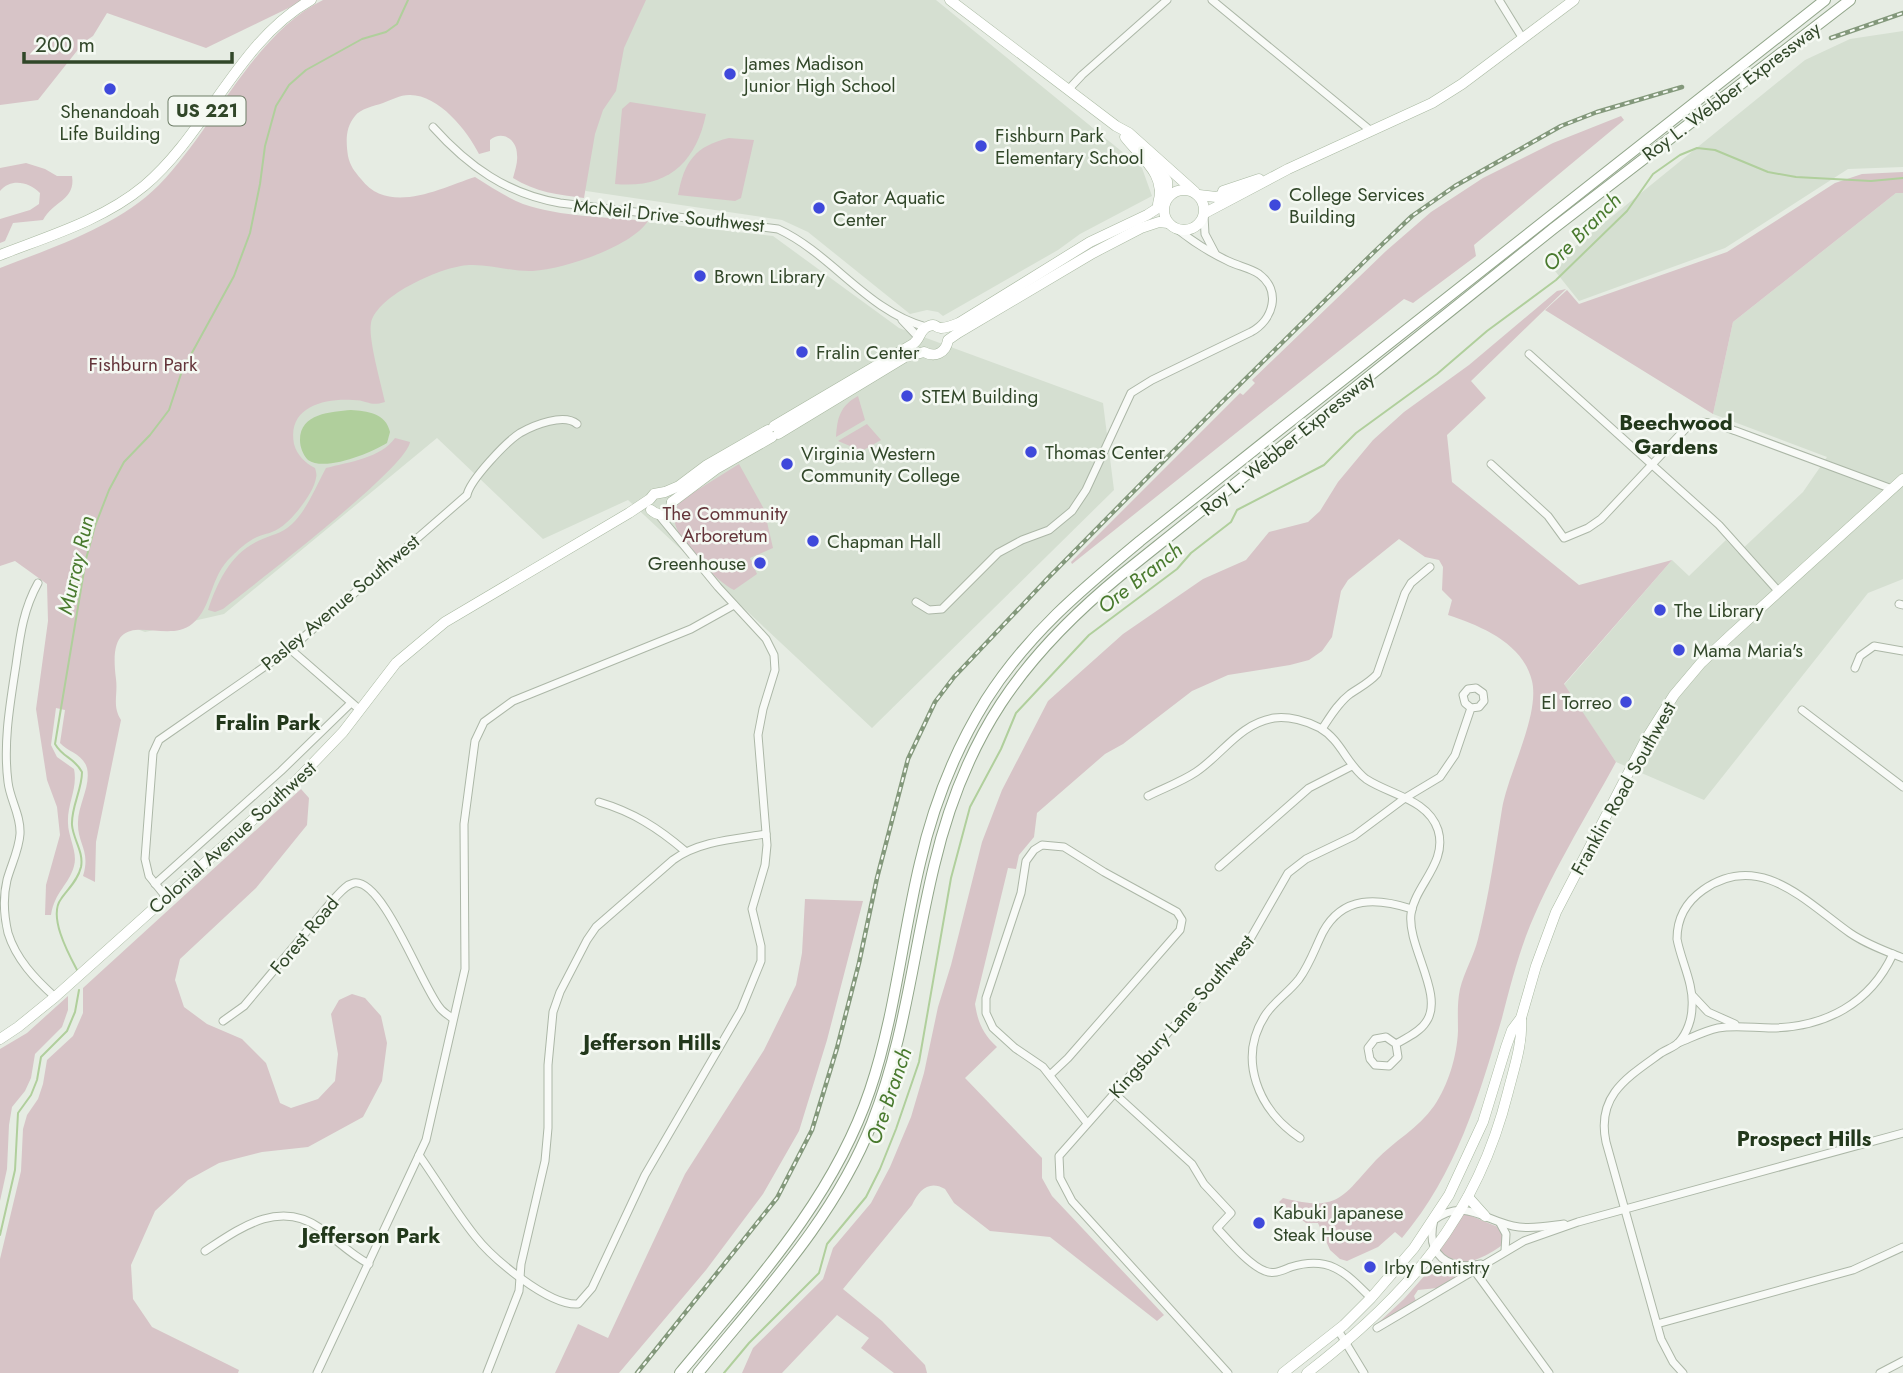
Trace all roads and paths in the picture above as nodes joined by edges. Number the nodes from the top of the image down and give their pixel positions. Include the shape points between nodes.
1 (312, 0) edge
2 (950, 0) edge
3 (1167, 0) edge
4 (1212, 0) edge
5 (1499, 0) edge
6 (1574, 0) edge
7 (1825, 0) edge
8 (1850, 0) edge
9 (1522, 39) junction
10 (1068, 90) junction
11 (1116, 126) junction
12 (433, 127) dead end
13 (1371, 131) junction
14 (1125, 137) junction
15 (1288, 169) junction
16 (1194, 191) junction
17 (1166, 201) junction
18 (1155, 211) junction
19 (1204, 214) junction
20 (1176, 229) junction
21 (1130, 234) junction
22 (1215, 254) junction
23 (0, 255) edge
24 (899, 317) junction
25 (926, 327) junction
26 (941, 328) junction
27 (919, 339) junction
28 (948, 340) junction
29 (924, 352) junction
30 (1529, 354) dead end
31 (577, 424) dead end
32 (773, 432) junction
33 (1491, 464) dead end
34 (1653, 466) junction
35 (1903, 479) edge
36 (1892, 489) junction
37 (665, 492) junction
38 (672, 505) junction
39 (653, 508) junction
40 (673, 533) junction
41 (1430, 567) dead end
42 (38, 583) dead end
43 (1779, 592) junction
44 (916, 603) dead end
45 (734, 605) junction
46 (290, 649) junction
47 (1903, 651) edge
48 (1855, 668) dead end
49 (351, 703) junction
50 (1471, 708) dead end
51 (360, 710) junction
52 (1802, 710) dead end
53 (1322, 729) junction
54 (1352, 766) junction
55 (1903, 787) edge
56 (0, 791) edge
57 (10, 793) junction
58 (1148, 796) dead end
59 (1405, 798) junction
60 (599, 802) dead end
61 (766, 834) junction
62 (685, 851) junction
63 (1219, 867) dead end
64 (155, 884) junction
65 (166, 897) junction
66 (1412, 909) junction
67 (1893, 954) junction
68 (1903, 958) edge
69 (1692, 996) junction
70 (55, 997) junction
71 (453, 1018) junction
72 (1521, 1018) junction
73 (223, 1021) dead end
74 (1740, 1026) junction
75 (0, 1039) edge
76 (1396, 1044) junction
77 (1678, 1044) junction
78 (1050, 1075) junction
79 (1114, 1093) junction
80 (1087, 1123) junction
81 (1903, 1133) edge
82 (1300, 1138) dead end
83 (419, 1156) junction
84 (1468, 1197) junction
85 (1461, 1209) junction
86 (1625, 1209) junction
87 (1485, 1216) junction
88 (1434, 1220) junction
89 (1578, 1222) junction
90 (1500, 1223) junction
91 (1903, 1247) edge
92 (1434, 1250) junction
93 (205, 1251) dead end
94 (1504, 1251) junction
95 (1488, 1261) junction
96 (369, 1264) junction
97 (1474, 1270) junction
98 (520, 1277) junction
99 (1371, 1298) junction
100 (1657, 1324) junction
101 (1377, 1328) dead end
102 (1338, 1330) junction
103 (1347, 1343) junction
104 (1903, 1361) edge
105 (317, 1373) edge
106 (487, 1373) edge
107 (680, 1373) edge
108 (698, 1373) edge
109 (1228, 1373) edge
110 (1283, 1373) edge
111 (1307, 1373) edge
112 (1364, 1373) edge
113 (1549, 1373) edge
114 (1683, 1373) edge
115 (1880, 1373) edge

1 - 23 main road, US 221 via 267,35 144,185 98,216
2 - 10 main road
3 - 10 street
4 - 13 street
5 - 9 street
6 - 9 main road
7 - 107 highway, Roy L. Webber Expressway via 1146,537 1076,594 1019,653 970,728 934,812 875,1076 845,1151 799,1227
8 - 108 highway, Roy L. Webber Expressway via 1575,212 1141,559 1039,652 988,723 949,808 898,1043 863,1144 821,1221
9 - 13 main road via 1432,103
10 - 11 main road
11 - 14 main road
11 - 16 main road
12 - 24 street, McNeil Drive Southwest via 473,166 529,196 778,229 795,237
13 - 15 main road
14 - 17 main road via 1163,173
14 - 18 main road via 1156,174 1161,193
15 - 16 main road via 1214,194
15 - 19 main road
16 - 17 main road via 1178,191
16 - 19 main road via 1204,202
17 - 18 main road
17 - 20 main road via 1164,213
18 - 26 main road via 1090,242 959,323
19 - 20 main road via 1192,228
19 - 22 street via 1205,234
20 - 21 main road
20 - 21 main road via 1151,224
20 - 22 street
21 - 28 main road
22 - 44 street via 1254,271 1267,283 1273,302 1268,318 1261,326 1131,393 1086,490 1065,517 1049,530 998,553 942,609 929,610
24 - 25 street, McNeil Drive Southwest
24 - 27 street, McNeil Drive Southwest
25 - 26 main road
25 - 27 main road
26 - 28 main road
27 - 29 main road
27 - 32 main road
28 - 29 main road via 939,354
29 - 32 main road via 905,357
30 - 34 street
31 - 46 street, Pasley Avenue Southwest via 566,419 520,433 467,495
32 - 37 main road
32 - 38 main road
33 - 34 street via 1548,516 1564,538 1601,519
34 - 36 street via 1689,425 1710,423
34 - 43 street via 1719,524
35 - 36 main road, Franklin Road Southwest
36 - 43 main road, Franklin Road Southwest
37 - 38 main road
37 - 39 main road via 657,492
38 - 39 main road via 666,513
38 - 40 street
39 - 40 street
39 - 51 main road, Colonial Avenue Southwest via 629,513 445,622 396,663
40 - 45 street
41 - 53 street via 1405,593 1377,674 1350,694
42 - 57 street via 21,623 9,706
43 - 72 main road, Franklin Road Southwest via 1701,663 1657,720 1556,912
45 - 61 street via 766,639 776,662 758,735
45 - 71 street via 691,629 513,701 484,722 475,741 467,790 465,968
46 - 49 street
46 - 64 street, Pasley Avenue Southwest via 164,735 156,746 145,847 146,868
47 - 48 street via 1870,647
49 - 51 street
49 - 64 street
50 - 59 street, Kingsbury Lane Southwest via 1448,768
51 - 65 main road, Colonial Avenue Southwest via 295,782
52 - 55 street
53 - 54 street
53 - 58 street via 1284,718 1251,725 1196,772
54 - 59 street
54 - 63 street via 1308,788
56 - 57 street
57 - 70 street via 20,834 5,893 8,933 23,964
59 - 66 street via 1431,817 1440,843
59 - 79 street, Kingsbury Lane Southwest via 1354,836 1288,873 1249,941
60 - 62 street via 652,824
61 - 62 street
61 - 98 street via 765,865 752,909 761,946 758,970 731,1030 645,1175 592,1288 583,1301 571,1304
62 - 98 street via 596,927 556,1000 549,1053 547,1145
64 - 65 street, Pasley Avenue Southwest
65 - 70 main road, Colonial Avenue Southwest
66 - 76 street via 1411,932 1432,1006 1428,1021
66 - 82 street via 1376,901 1342,911 1329,923 1307,968 1261,1023 1252,1059 1256,1085 1273,1114
67 - 68 street
67 - 69 street via 1852,935 1787,886 1752,876 1730,877 1695,896 1679,919 1679,948
67 - 74 street via 1868,992 1834,1016 1783,1027
69 - 74 street via 1717,1018
69 - 77 street via 1689,1024
70 - 75 main road, Colonial Avenue Southwest
71 - 73 street, Forest Road via 437,1005 380,901 366,885 354,883 343,888 244,1006
71 - 83 street
72 - 84 main road, Franklin Road Southwest via 1521,1039 1500,1120
72 - 88 main road, Franklin Road Southwest via 1512,1030 1472,1149
74 - 77 street via 1711,1030
76 - 76 street via 1386,1037 1375,1040 1368,1048 1370,1059 1375,1065 1388,1066 1398,1058
77 - 86 street via 1621,1084 1608,1104 1604,1132
78 - 78 street via 1182,925 1180,915 1160,901 1064,847 1047,844 1034,850 1024,867 1021,893 985,1005 999,1035
78 - 80 street
79 - 80 street, Kingsbury Lane Southwest
79 - 99 street via 1192,1164 1231,1213 1217,1228 1240,1252 1274,1273 1299,1265 1331,1265
80 - 109 street, Kingsbury Lane Southwest via 1059,1156 1066,1192
81 - 86 street
83 - 96 street
83 - 98 street via 474,1235
84 - 85 main road, Franklin Road Southwest
84 - 87 main road
85 - 87 street
85 - 88 street
85 - 92 main road, Franklin Road Southwest
86 - 89 street
86 - 100 street
87 - 90 street
88 - 92 street
88 - 99 main road, Franklin Road Southwest
89 - 90 street via 1530,1228
89 - 94 street
90 - 94 street via 1506,1234
91 - 100 street via 1853,1270
92 - 95 street via 1454,1265
92 - 103 main road, Franklin Road Southwest via 1400,1292
93 - 96 street via 252,1222 287,1216 307,1220
94 - 95 street
95 - 97 street
96 - 105 street
97 - 101 street
97 - 113 street
98 - 106 street
99 - 102 main road, Franklin Road Southwest
100 - 114 street via 1666,1350
102 - 103 street
102 - 110 main road, Franklin Road Southwest
103 - 111 main road, Franklin Road Southwest
103 - 112 street
104 - 115 street

